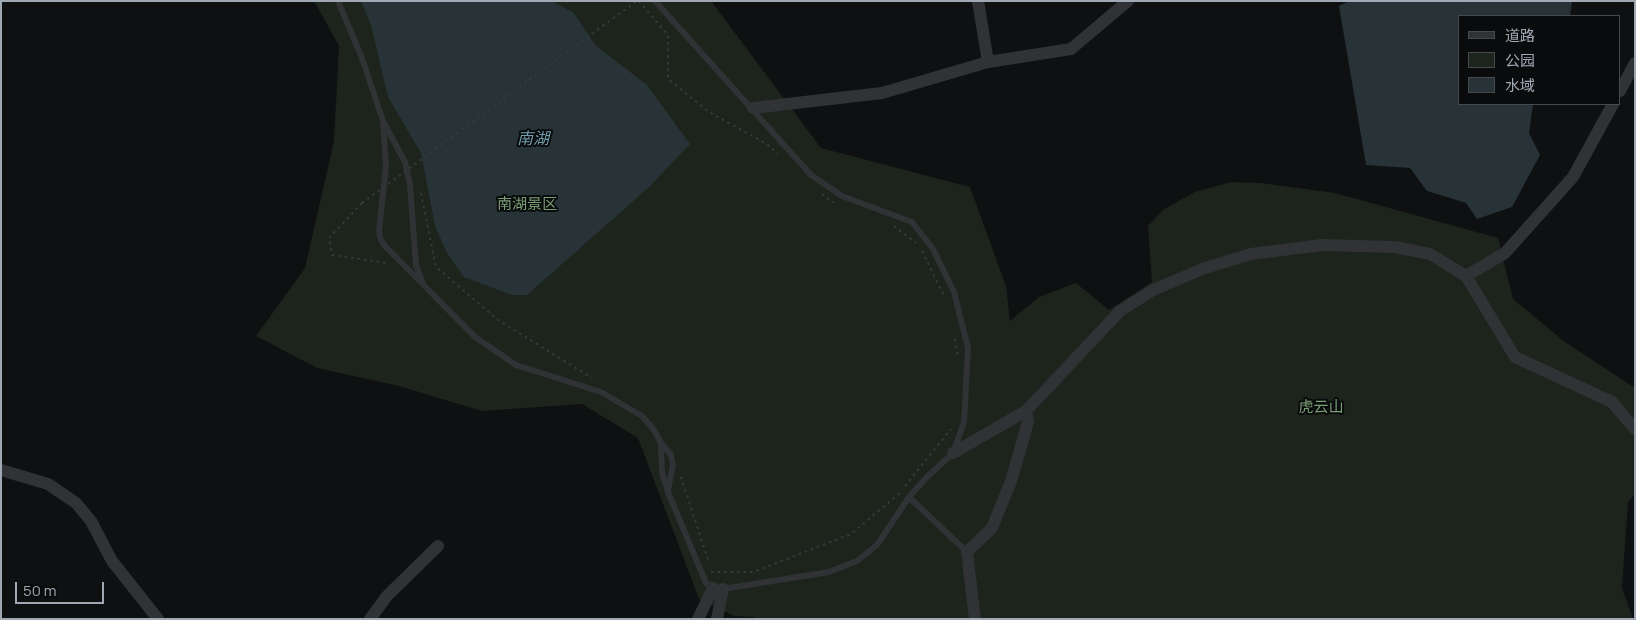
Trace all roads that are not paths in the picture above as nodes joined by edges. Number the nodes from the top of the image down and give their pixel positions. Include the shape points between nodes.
1 (338, 1) edge
2 (655, 1) edge
3 (978, 1) edge
4 (1128, 1) edge
5 (988, 62) junction
6 (1635, 63) edge
7 (1621, 88) edge
8 (1612, 105) edge
9 (753, 108) junction
10 (383, 120) junction
11 (1466, 276) junction
12 (425, 286) junction
13 (1026, 411) junction
14 (1635, 429) edge
15 (661, 443) junction
16 (953, 453) junction
17 (1, 470) edge
18 (668, 492) junction
19 (909, 497) junction
20 (438, 546) dead end
21 (967, 552) junction
22 (718, 588) junction
23 (158, 619) edge
24 (370, 619) edge
25 (698, 619) edge
26 (717, 619) edge
27 (975, 619) edge

1 - 10 lane
2 - 9 lane
3 - 5 street
4 - 5 street via 1071,49
5 - 9 street via 882,93
6 - 7 street
8 - 11 street via 1573,177 1505,253
9 - 16 lane via 811,175 842,196 912,222 933,249 954,292 968,348 964,422
10 - 12 lane via 405,162 416,264
10 - 12 lane via 386,167 379,214 380,238
11 - 13 street via 1430,254 1395,247 1322,245 1251,254 1205,268 1153,290 1120,311
11 - 14 street via 1515,357 1612,402
12 - 15 lane via 475,337 516,365 601,392 642,416
13 - 16 street
13 - 21 street via 1028,422 1011,481 992,528
15 - 18 lane via 662,472
15 - 18 lane via 671,455 673,465
16 - 19 lane
17 - 23 street via 48,484 76,503 91,521 112,561
18 - 22 lane via 706,583
19 - 21 lane
19 - 22 lane via 877,545 857,561 829,572
20 - 24 street via 387,596
21 - 27 street
22 - 25 street
22 - 26 street

